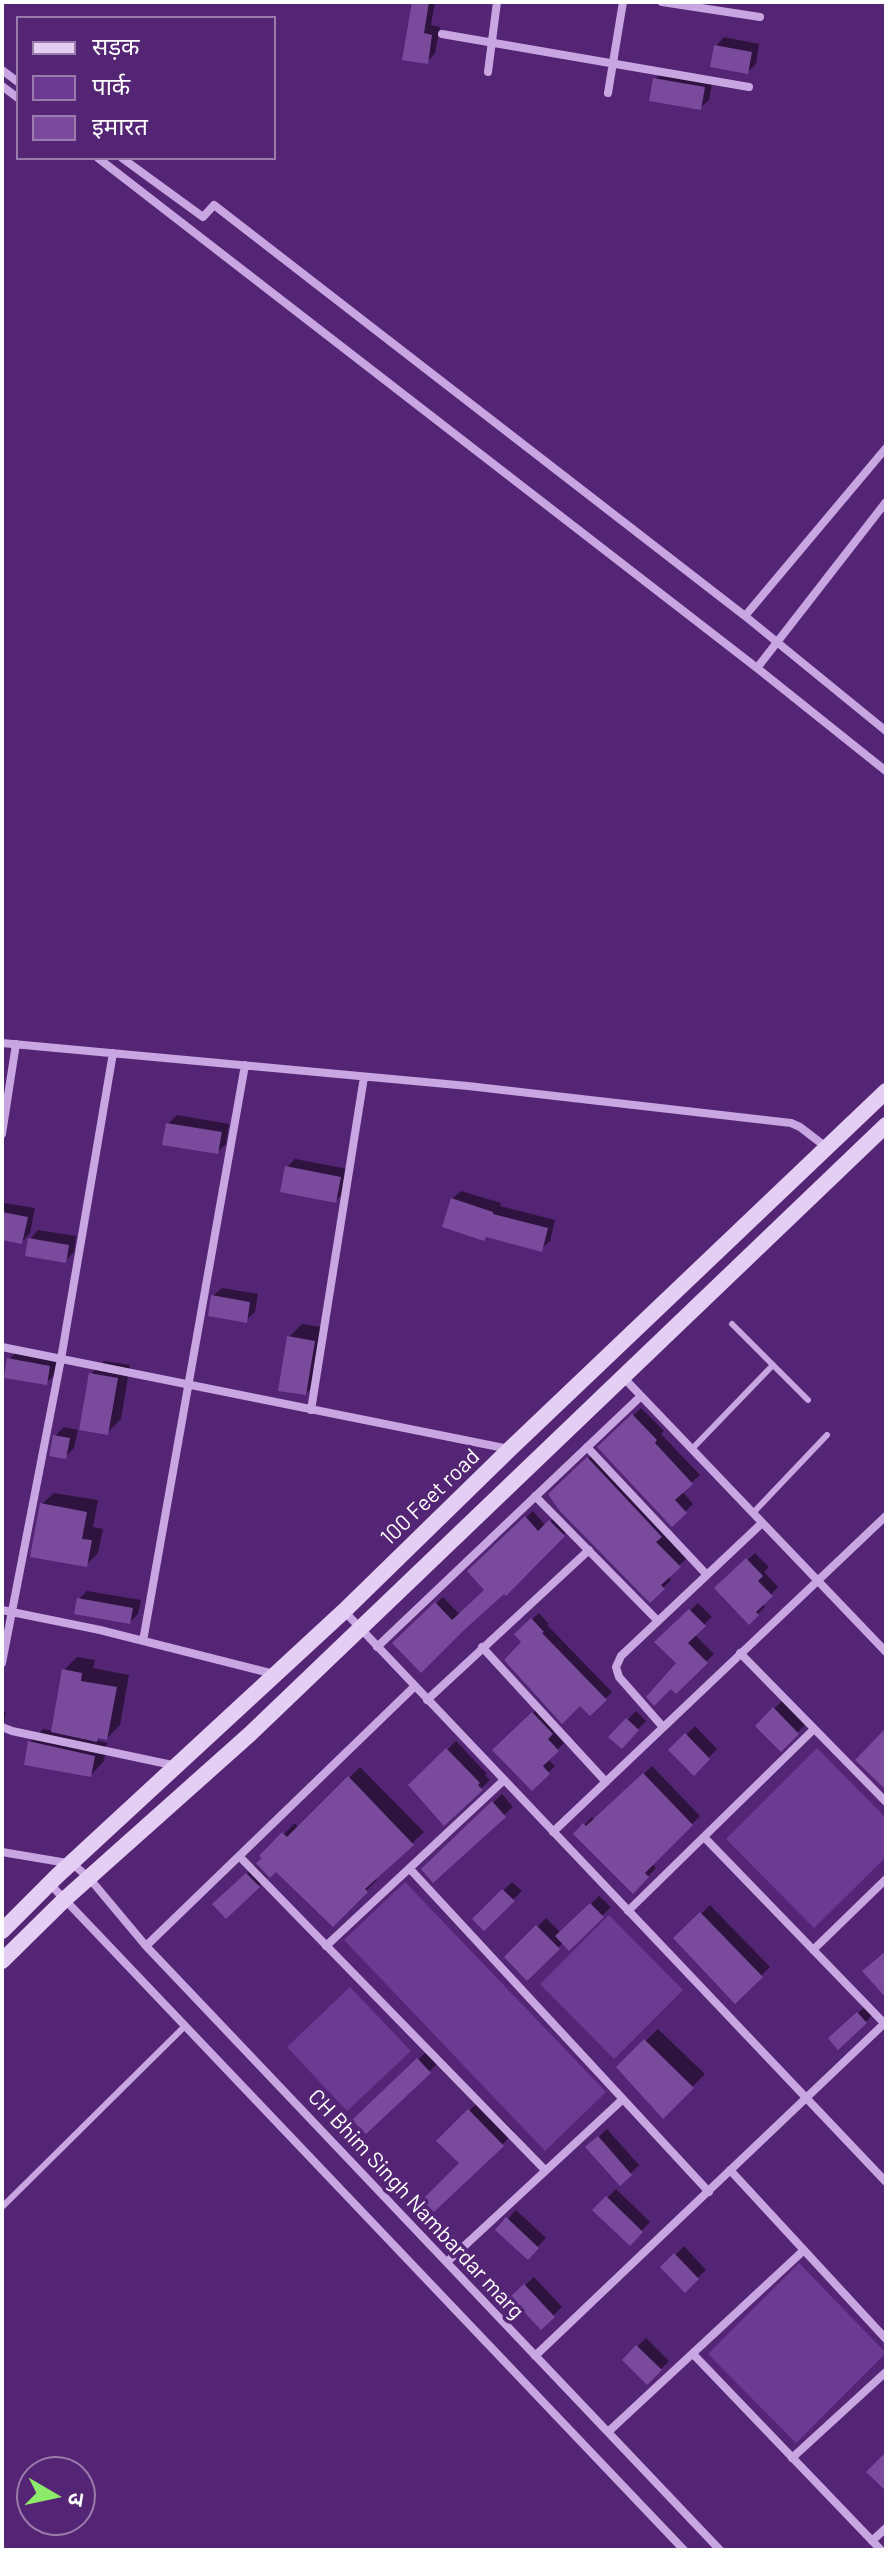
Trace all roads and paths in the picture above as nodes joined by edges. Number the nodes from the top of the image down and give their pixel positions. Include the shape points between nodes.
1 (497, 2) edge
2 (623, 2) edge
3 (662, 2) edge
4 (760, 17) dead end
5 (442, 34) dead end
6 (491, 43) junction
7 (613, 64) junction
8 (488, 72) dead end
9 (749, 87) dead end
10 (608, 93) dead end
11 (101, 160) edge
12 (125, 160) edge
13 (886, 448) edge
14 (886, 502) edge
15 (745, 616) junction
16 (777, 642) junction
17 (757, 668) junction
18 (886, 731) edge
19 (886, 771) edge
20 (2, 1043) edge
21 (16, 1044) junction
22 (113, 1053) junction
23 (245, 1065) junction
24 (364, 1077) junction
25 (886, 1091) edge
26 (886, 1125) edge
27 (2, 1134) edge
28 (826, 1147) junction
29 (732, 1324) dead end
30 (2, 1347) edge
31 (61, 1359) junction
32 (773, 1365) junction
33 (622, 1376) junction
34 (186, 1385) junction
35 (641, 1396) junction
36 (808, 1400) dead end
37 (311, 1410) junction
38 (827, 1435) dead end
39 (587, 1447) junction
40 (510, 1449) junction
41 (692, 1449) junction
42 (535, 1496) junction
43 (753, 1513) junction
44 (886, 1516) edge
45 (762, 1523) junction
46 (589, 1550) junction
47 (707, 1575) junction
48 (816, 1580) junction
49 (7, 1611) edge
50 (344, 1611) junction
51 (658, 1621) junction
52 (359, 1628) junction
53 (143, 1641) junction
54 (377, 1647) junction
55 (482, 1647) junction
56 (886, 1652) edge
57 (740, 1653) junction
58 (2, 1663) edge
59 (275, 1674) junction
60 (415, 1686) junction
61 (427, 1700) junction
62 (2, 1727) edge
63 (663, 1727) junction
64 (814, 1729) junction
65 (177, 1766) junction
66 (504, 1780) junction
67 (606, 1782) junction
68 (886, 1802) edge
69 (553, 1832) junction
70 (704, 1837) junction
71 (2, 1852) edge
72 (239, 1856) junction
73 (73, 1864) junction
74 (410, 1869) junction
75 (90, 1879) junction
76 (886, 1879) edge
77 (49, 1883) junction
78 (65, 1899) junction
79 (628, 1911) junction
80 (2, 1931) edge
81 (146, 1946) junction
82 (326, 1946) junction
83 (813, 1950) junction
84 (2, 1961) edge
85 (885, 2022) edge
86 (185, 2026) junction
87 (806, 2098) junction
88 (623, 2099) junction
89 (545, 2170) junction
90 (730, 2170) junction
91 (886, 2182) edge
92 (709, 2192) junction
93 (2, 2207) edge
94 (804, 2250) junction
95 (447, 2262) junction
96 (886, 2339) edge
97 (693, 2354) junction
98 (535, 2356) junction
99 (886, 2372) edge
100 (608, 2432) junction
101 (792, 2458) junction
102 (886, 2528) edge
103 (872, 2541) junction
104 (684, 2550) edge
105 (720, 2550) edge
106 (881, 2550) edge

1 - 6 street
2 - 7 street
3 - 4 street
5 - 6 street
6 - 7 street
6 - 8 street
7 - 9 street
7 - 10 street
11 - 17 street
12 - 15 street via 203,217 214,205
13 - 15 street
14 - 16 street
15 - 16 street
16 - 17 street
16 - 18 street
17 - 19 street
20 - 21 street
21 - 22 street
21 - 27 street
22 - 23 street
22 - 31 street
23 - 24 street
23 - 34 street
24 - 28 street via 791,1123
24 - 37 street
25 - 28 street, 100 Feet road
26 - 33 street, 100 Feet road
28 - 40 street, 100 Feet road
29 - 32 lane
30 - 31 street
31 - 34 street
31 - 49 street
32 - 36 lane
32 - 41 lane
33 - 35 street
33 - 52 street, 100 Feet road
34 - 37 street
34 - 53 street
35 - 39 street
35 - 41 street
37 - 40 street
38 - 43 lane
39 - 42 street
39 - 47 street
40 - 50 street, 100 Feet road
41 - 43 street
42 - 46 street
42 - 54 street
43 - 45 street
44 - 48 street
45 - 47 street
45 - 48 street
46 - 51 street
46 - 55 street
47 - 51 street
48 - 56 street
48 - 57 street
49 - 53 street
49 - 58 street
50 - 52 street
50 - 59 street, 100 Feet road
51 - 63 street via 616,1667 625,1686
52 - 54 street
52 - 75 street, 100 Feet road
53 - 59 street
54 - 60 street
55 - 61 street
55 - 67 street
57 - 63 street
57 - 64 street
59 - 65 street, 100 Feet road
60 - 61 street
60 - 72 street
61 - 66 street
62 - 65 street
63 - 67 street
64 - 68 street
64 - 70 street
65 - 73 street, 100 Feet road
66 - 69 street
66 - 74 street
67 - 69 street
69 - 79 street
70 - 79 street
70 - 83 street
71 - 73 street
72 - 81 street
72 - 82 street
73 - 75 street, CH Bhim Singh Nambardar marg
73 - 77 street, 100 Feet road
74 - 82 street
74 - 88 street
75 - 78 street, 100 Feet road
75 - 81 street, CH Bhim Singh Nambardar marg
76 - 83 street
77 - 78 street, CH Bhim Singh Nambardar marg
77 - 80 street, 100 Feet road
78 - 84 street, 100 Feet road
78 - 86 street, CH Bhim Singh Nambardar marg
79 - 87 street
81 - 95 street, CH Bhim Singh Nambardar marg
82 - 89 street
83 - 85 street
85 - 87 street
86 - 93 lane
86 - 104 street, CH Bhim Singh Nambardar marg
87 - 90 street
87 - 91 street
88 - 89 street
88 - 92 street
89 - 95 street
90 - 92 street
90 - 94 street
92 - 98 street
94 - 96 street
94 - 97 street
95 - 98 street, CH Bhim Singh Nambardar marg
97 - 100 street
97 - 101 street
98 - 100 street, CH Bhim Singh Nambardar marg
99 - 101 street
100 - 105 street, CH Bhim Singh Nambardar marg
101 - 103 street
102 - 103 street
103 - 106 street

